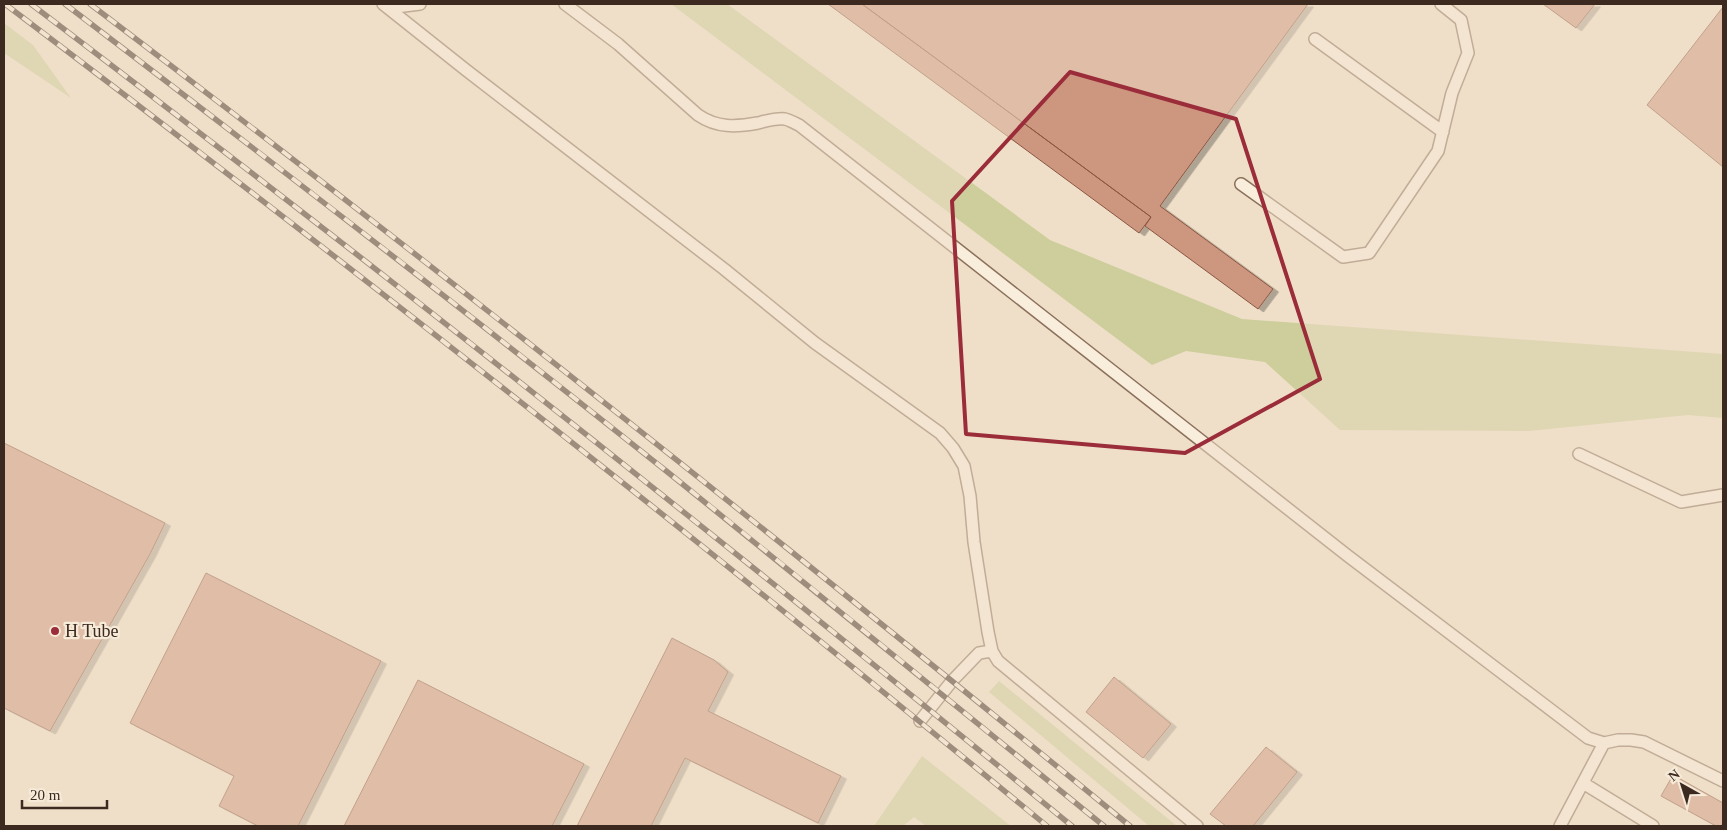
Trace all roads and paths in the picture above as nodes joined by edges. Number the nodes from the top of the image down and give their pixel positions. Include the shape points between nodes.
1 (420, 4) edge
2 (565, 4) edge
3 (1441, 4) edge
4 (385, 6) edge
5 (1315, 39) dead end
6 (1443, 132) junction
7 (1241, 184) dead end
8 (1579, 454) dead end
9 (1723, 495) edge
10 (992, 651) junction
11 (920, 721) dead end
12 (1604, 744) junction
13 (1723, 781) edge
14 (1583, 783) junction
15 (1197, 826) edge
16 (1560, 826) edge
17 (1653, 826) edge

1 - 4 lane
2 - 12 lane via 618,44 708,121 740,126 787,119 799,125 1356,562 1588,738
3 - 6 lane via 1461,20 1468,53 1452,93
4 - 10 lane via 815,343 940,433 964,466
5 - 6 lane
6 - 7 lane via 1438,151 1369,253 1343,257
8 - 9 lane via 1681,502
10 - 11 lane via 979,653
10 - 15 lane via 998,661
12 - 13 lane via 1618,740 1644,742
12 - 14 lane
14 - 16 lane
14 - 17 lane

